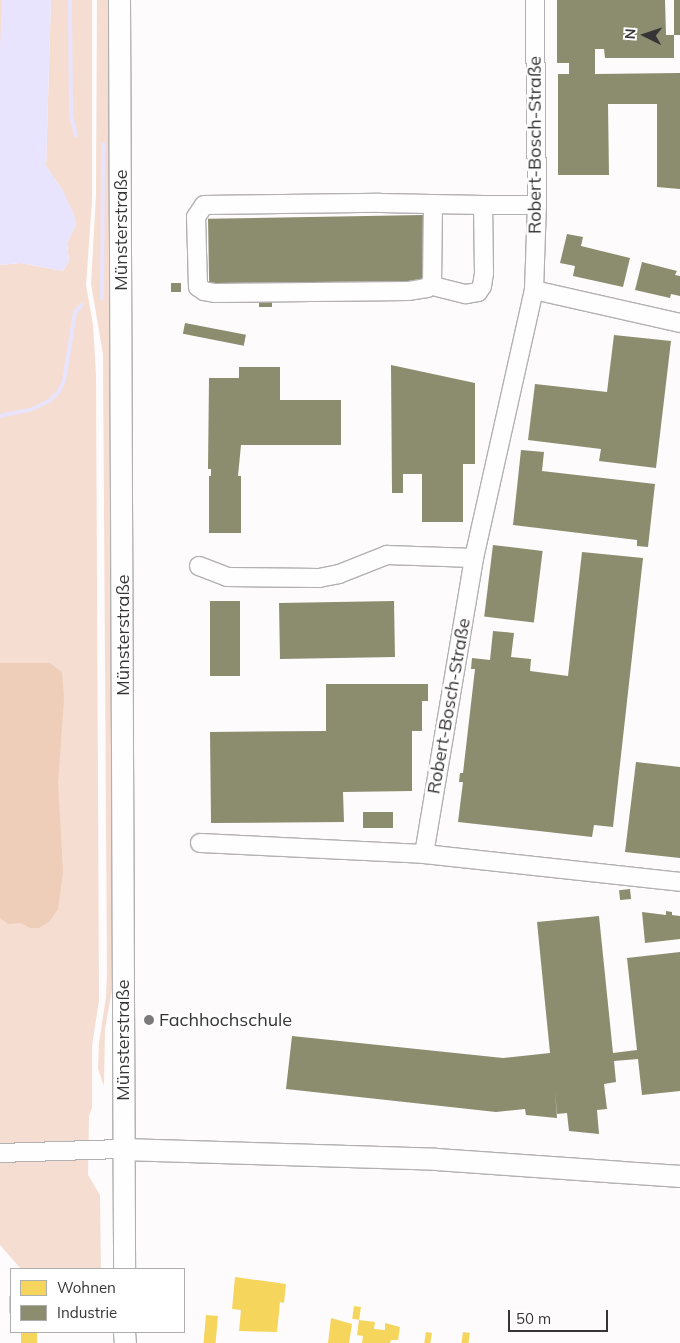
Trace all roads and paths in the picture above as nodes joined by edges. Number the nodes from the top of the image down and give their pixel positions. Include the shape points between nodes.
1 (119, 0) edge
2 (535, 0) edge
3 (433, 204) junction
4 (483, 204) junction
5 (536, 205) junction
6 (429, 285) junction
7 (534, 290) junction
8 (680, 323) edge
9 (474, 558) junction
10 (199, 566) dead end
11 (200, 843) dead end
12 (424, 854) junction
13 (680, 882) edge
14 (122, 1149) junction
15 (0, 1153) edge
16 (680, 1176) edge
17 (124, 1268) edge

1 - 14 main road, Münsterstraße
2 - 5 street, Robert-Bosch-Straße
3 - 4 street
3 - 6 street via 432,282
3 - 6 street via 211,204 204,205 196,217 196,278 198,287 204,291 421,290
4 - 5 street
4 - 6 street via 482,286 478,292 466,294
5 - 7 street, Robert-Bosch-Straße
7 - 8 street
7 - 9 street, Robert-Bosch-Straße
9 - 10 street via 387,555 339,574 319,578 227,577
9 - 12 street, Robert-Bosch-Straße
11 - 12 street
12 - 13 street
14 - 15 street
14 - 16 main road via 436,1159
14 - 17 main road, Münsterstraße

